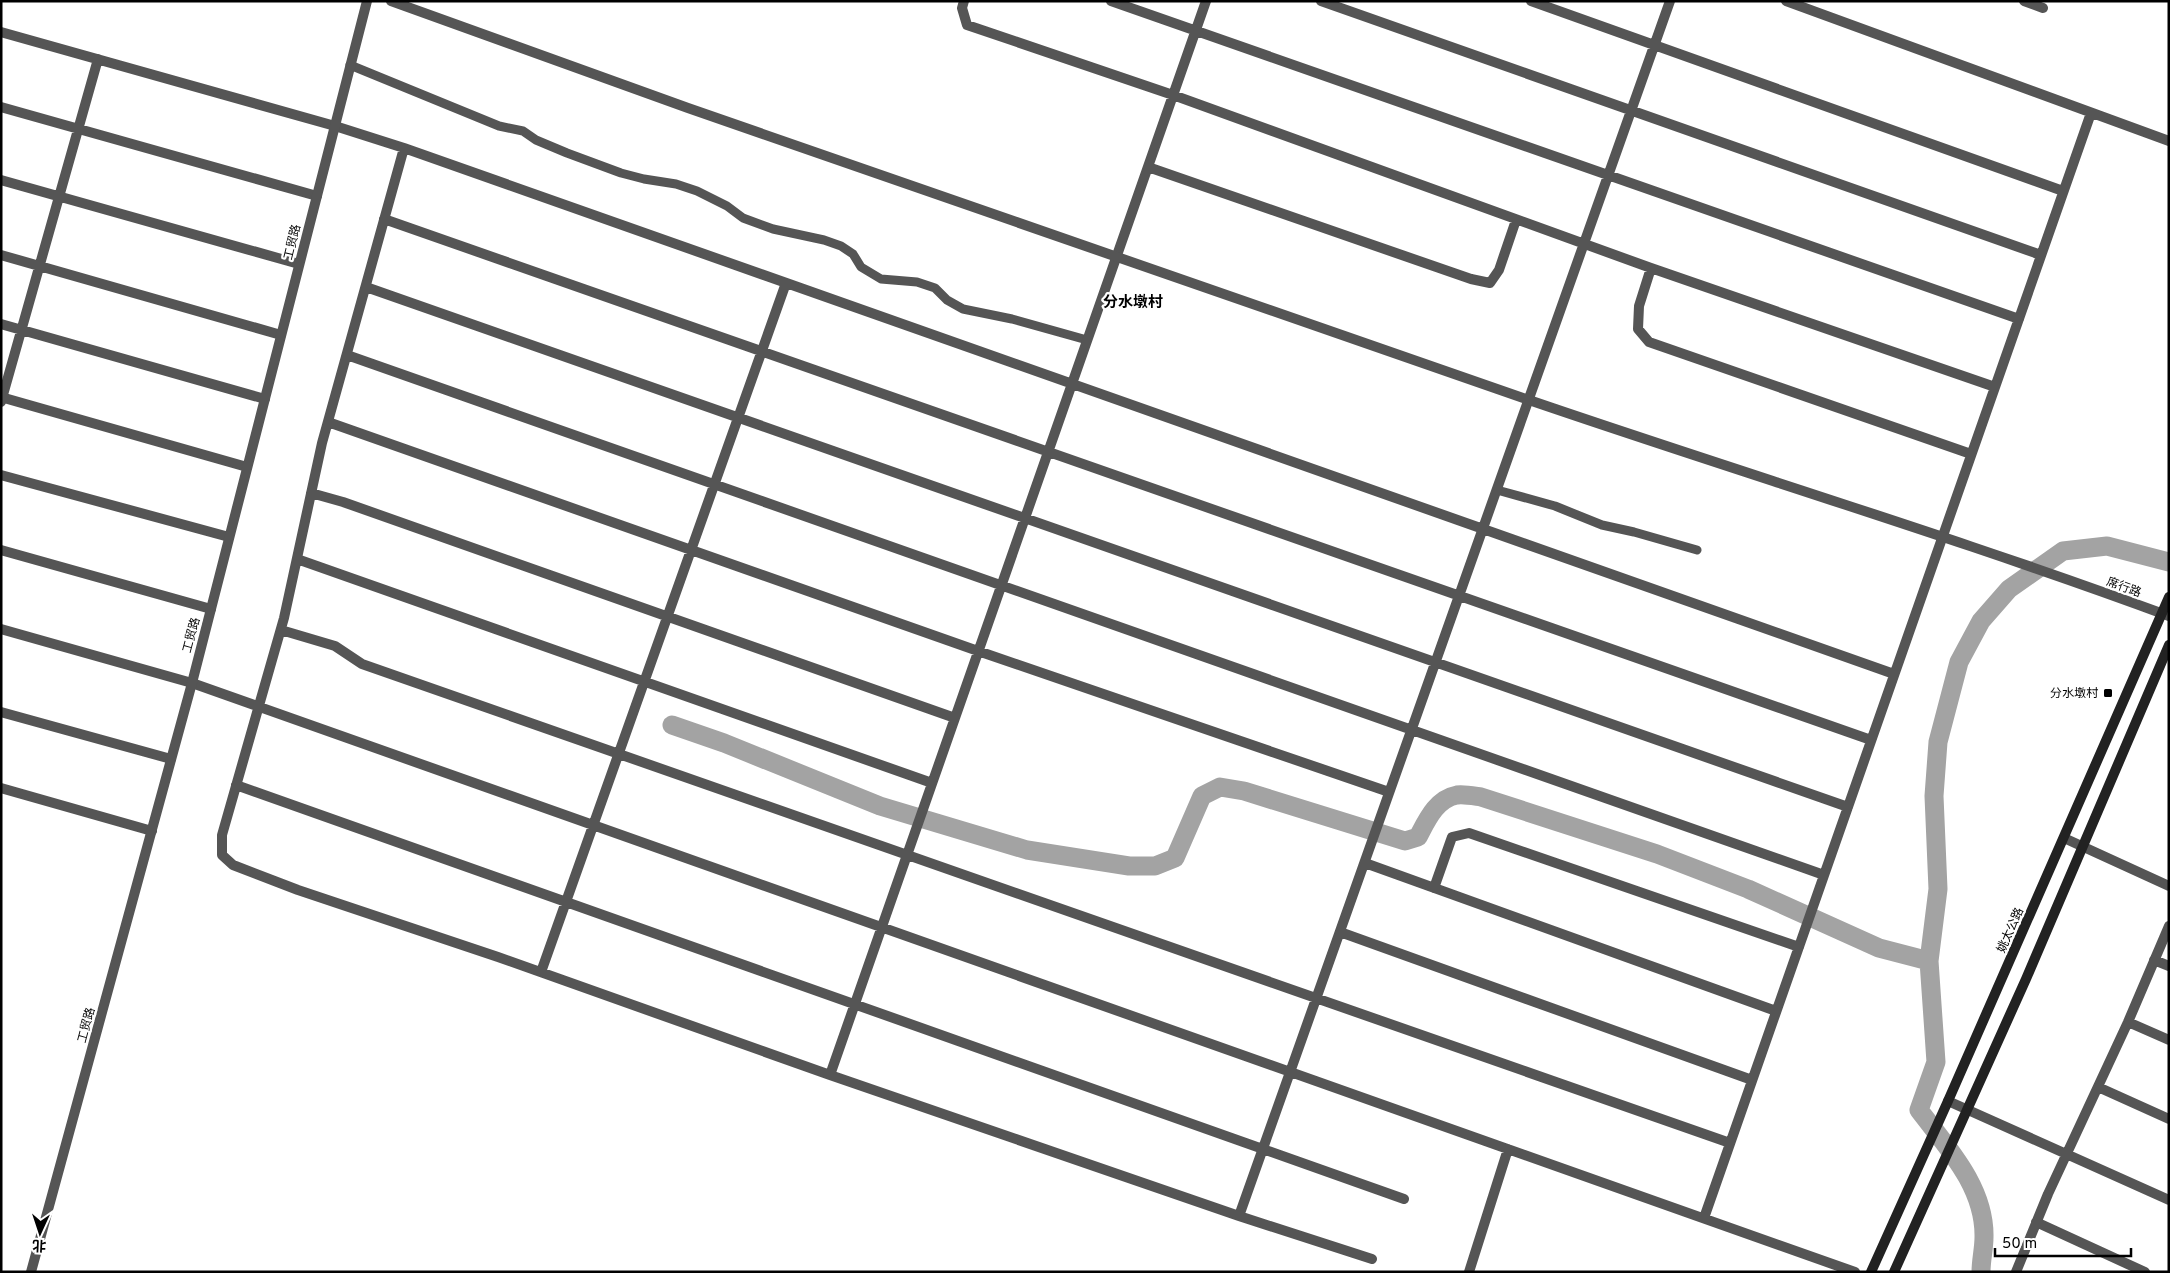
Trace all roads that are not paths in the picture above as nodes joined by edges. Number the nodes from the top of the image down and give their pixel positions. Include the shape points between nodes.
1 (367, 1) edge
2 (391, 1) edge
3 (964, 1) edge
4 (1111, 1) edge
5 (1206, 1) edge
6 (1321, 1) edge
7 (1531, 1) edge
8 (1670, 1) edge
9 (1786, 1) edge
10 (2024, 1) edge
11 (2043, 8) dead end
12 (1195, 31) junction
13 (1, 32) edge
14 (1655, 45) junction
15 (98, 59) junction
16 (350, 65) junction
17 (1173, 95) junction
18 (1, 108) edge
19 (1632, 111) junction
20 (2091, 113) junction
21 (335, 126) junction
22 (78, 129) junction
23 (2169, 141) edge
24 (404, 148) junction
25 (1148, 167) junction
26 (1609, 176) junction
27 (1, 180) edge
28 (2063, 191) junction
29 (59, 196) junction
30 (317, 196) junction
31 (384, 219) junction
32 (1516, 220) junction
33 (1584, 244) junction
34 (1, 254) edge
35 (2041, 255) junction
36 (1116, 256) junction
37 (299, 264) junction
38 (40, 266) junction
39 (1651, 268) junction
40 (786, 283) junction
41 (366, 287) junction
42 (2018, 319) junction
43 (1, 324) edge
44 (22, 330) junction
45 (281, 335) junction
46 (1087, 340) junction
47 (762, 352) junction
48 (347, 354) junction
49 (1072, 384) junction
50 (1995, 387) junction
51 (2, 399) edge
52 (265, 399) junction
53 (1529, 400) junction
54 (738, 418) junction
55 (328, 422) junction
56 (1048, 452) junction
57 (1971, 454) junction
58 (247, 467) junction
59 (1, 475) edge
60 (715, 484) junction
61 (1497, 490) junction
62 (311, 493) junction
63 (1025, 518) junction
64 (1483, 529) junction
65 (1941, 536) junction
66 (229, 537) junction
67 (1, 550) edge
68 (692, 550) junction
69 (1698, 550) dead end
70 (297, 560) junction
71 (1002, 585) junction
72 (1459, 596) junction
73 (2169, 596) edge
74 (211, 609) junction
75 (2165, 615) edge
76 (668, 616) junction
77 (1, 629) edge
78 (281, 630) junction
79 (2169, 645) edge
80 (978, 651) junction
81 (1436, 662) junction
82 (1894, 674) junction
83 (644, 682) junction
84 (192, 683) junction
85 (259, 706) junction
86 (1, 712) edge
87 (955, 718) junction
88 (1412, 729) junction
89 (1871, 740) junction
90 (619, 754) junction
91 (171, 760) junction
92 (932, 783) junction
93 (236, 785) junction
94 (1, 788) edge
95 (1390, 792) junction
96 (1848, 807) junction
97 (594, 825) junction
98 (152, 831) junction
99 (2064, 838) junction
100 (2083, 848) junction
101 (907, 855) junction
102 (1364, 863) junction
103 (1824, 876) junction
104 (2169, 886) edge
105 (1434, 888) junction
106 (566, 903) junction
107 (2169, 926) edge
108 (882, 927) junction
109 (1340, 932) junction
110 (1798, 947) junction
111 (2154, 960) junction
112 (2169, 966) edge
113 (542, 972) junction
114 (1316, 998) junction
115 (854, 1006) junction
116 (1776, 1011) junction
117 (2128, 1022) junction
118 (2169, 1040) edge
119 (1290, 1072) junction
120 (830, 1075) junction
121 (1752, 1080) junction
122 (2098, 1087) junction
123 (1948, 1101) junction
124 (1968, 1110) junction
125 (2169, 1119) edge
126 (1730, 1143) junction
127 (1508, 1149) junction
128 (1263, 1150) junction
129 (2067, 1153) junction
130 (1404, 1199) dead end
131 (2169, 1200) edge
132 (1239, 1216) junction
133 (1704, 1218) junction
134 (2036, 1222) junction
135 (1372, 1259) dead end
136 (31, 1272) edge
137 (1469, 1272) edge
138 (1855, 1272) edge
139 (1871, 1272) edge
140 (1894, 1272) edge
141 (2016, 1272) edge
142 (2145, 1272) edge

1 - 16 street, 工贸路
2 - 36 street, 席行路 via 679,105
3 - 17 street via 962,8 967,26
4 - 12 street
5 - 12 street
6 - 19 street
7 - 14 street
8 - 14 street
9 - 20 street
10 - 11 street
12 - 17 street
12 - 26 street
13 - 15 street
14 - 19 street
14 - 28 street
15 - 21 street
15 - 22 street
16 - 21 street, 工贸路
16 - 46 lane via 499,126 523,131 544,144 612,170 697,191 743,218 772,229 841,246 853,254 861,267 881,278 917,282 935,288 963,310 1012,319
17 - 25 street
17 - 32 street
18 - 22 street
19 - 26 street
19 - 35 street
20 - 23 street
20 - 28 street
21 - 24 street
21 - 30 street, 工贸路
22 - 29 street
22 - 30 street
24 - 31 street
24 - 40 street
25 - 32 street via 1490,283 1499,270
25 - 36 street
26 - 33 street
26 - 42 street
27 - 29 street
28 - 35 street
29 - 37 street
29 - 38 street
30 - 37 street, 工贸路
31 - 41 street
31 - 47 street
32 - 33 street
33 - 39 street
33 - 53 street
34 - 38 street
35 - 42 street
36 - 46 street
36 - 53 street, 席行路
37 - 45 street, 工贸路
38 - 44 street
38 - 45 street
39 - 50 street
39 - 57 street via 1639,306 1638,329 1649,342
40 - 47 street
40 - 49 street
41 - 48 street
41 - 54 street
42 - 50 street
43 - 44 street
44 - 51 street
44 - 52 street
45 - 52 street, 工贸路
46 - 49 street
47 - 54 street
47 - 56 street
48 - 55 street
48 - 60 street
49 - 56 street
49 - 64 street
50 - 57 street
51 - 58 street
52 - 58 street, 工贸路
53 - 61 street
53 - 65 street, 席行路
54 - 60 street
54 - 63 street
55 - 62 street
55 - 68 street
56 - 63 street
56 - 72 street
57 - 65 street
58 - 66 street, 工贸路
59 - 66 street
60 - 68 street
60 - 71 street
61 - 64 street
61 - 69 lane via 1555,506 1602,525
62 - 70 street
62 - 76 street
63 - 71 street
63 - 81 street
64 - 72 street
64 - 82 street
65 - 75 street, 席行路
65 - 82 street
66 - 74 street, 工贸路
67 - 74 street
68 - 76 street
68 - 80 street
70 - 78 street
70 - 83 street
71 - 80 street
71 - 88 street
72 - 81 street
72 - 89 street
73 - 75 main road, 姚太公路
74 - 84 street, 工贸路
75 - 99 main road, 姚太公路
76 - 83 street
76 - 87 street
77 - 84 street
78 - 85 street
78 - 90 street via 335,646 362,664
79 - 100 main road
80 - 87 street
80 - 95 street
81 - 88 street
81 - 96 street
82 - 89 street
83 - 90 street
83 - 92 street
84 - 85 street
84 - 91 street, 工贸路
85 - 93 street
85 - 97 street
86 - 91 street
87 - 92 street
88 - 95 street
88 - 103 street
89 - 96 street
90 - 97 street
90 - 101 street
91 - 98 street, 工贸路
92 - 101 street
93 - 106 street
93 - 113 street via 222,835 222,855 233,865
94 - 98 street
95 - 102 street
96 - 103 street
97 - 106 street
97 - 108 street
98 - 136 street, 工贸路
99 - 100 street
99 - 123 main road, 姚太公路
100 - 104 street
100 - 124 main road
101 - 108 street
101 - 114 street
102 - 105 street
102 - 109 street
103 - 110 street
105 - 110 street via 1452,837 1469,833
105 - 116 street
106 - 113 street
106 - 115 street
107 - 111 street
108 - 115 street
108 - 119 street
109 - 114 street
109 - 121 street
110 - 116 street
111 - 112 street
111 - 117 street
113 - 120 street
114 - 119 street
114 - 126 street
115 - 120 street
115 - 128 street
116 - 121 street
117 - 118 street
117 - 122 street
119 - 127 street
119 - 128 street
120 - 132 street
121 - 126 street
122 - 125 street
122 - 129 street
123 - 124 street
123 - 139 main road, 姚太公路
124 - 129 street
124 - 140 main road
126 - 133 street
127 - 133 street
127 - 137 street
128 - 130 street
128 - 132 street
129 - 131 street
129 - 134 street
132 - 135 street
133 - 138 street
134 - 141 street
134 - 142 street

